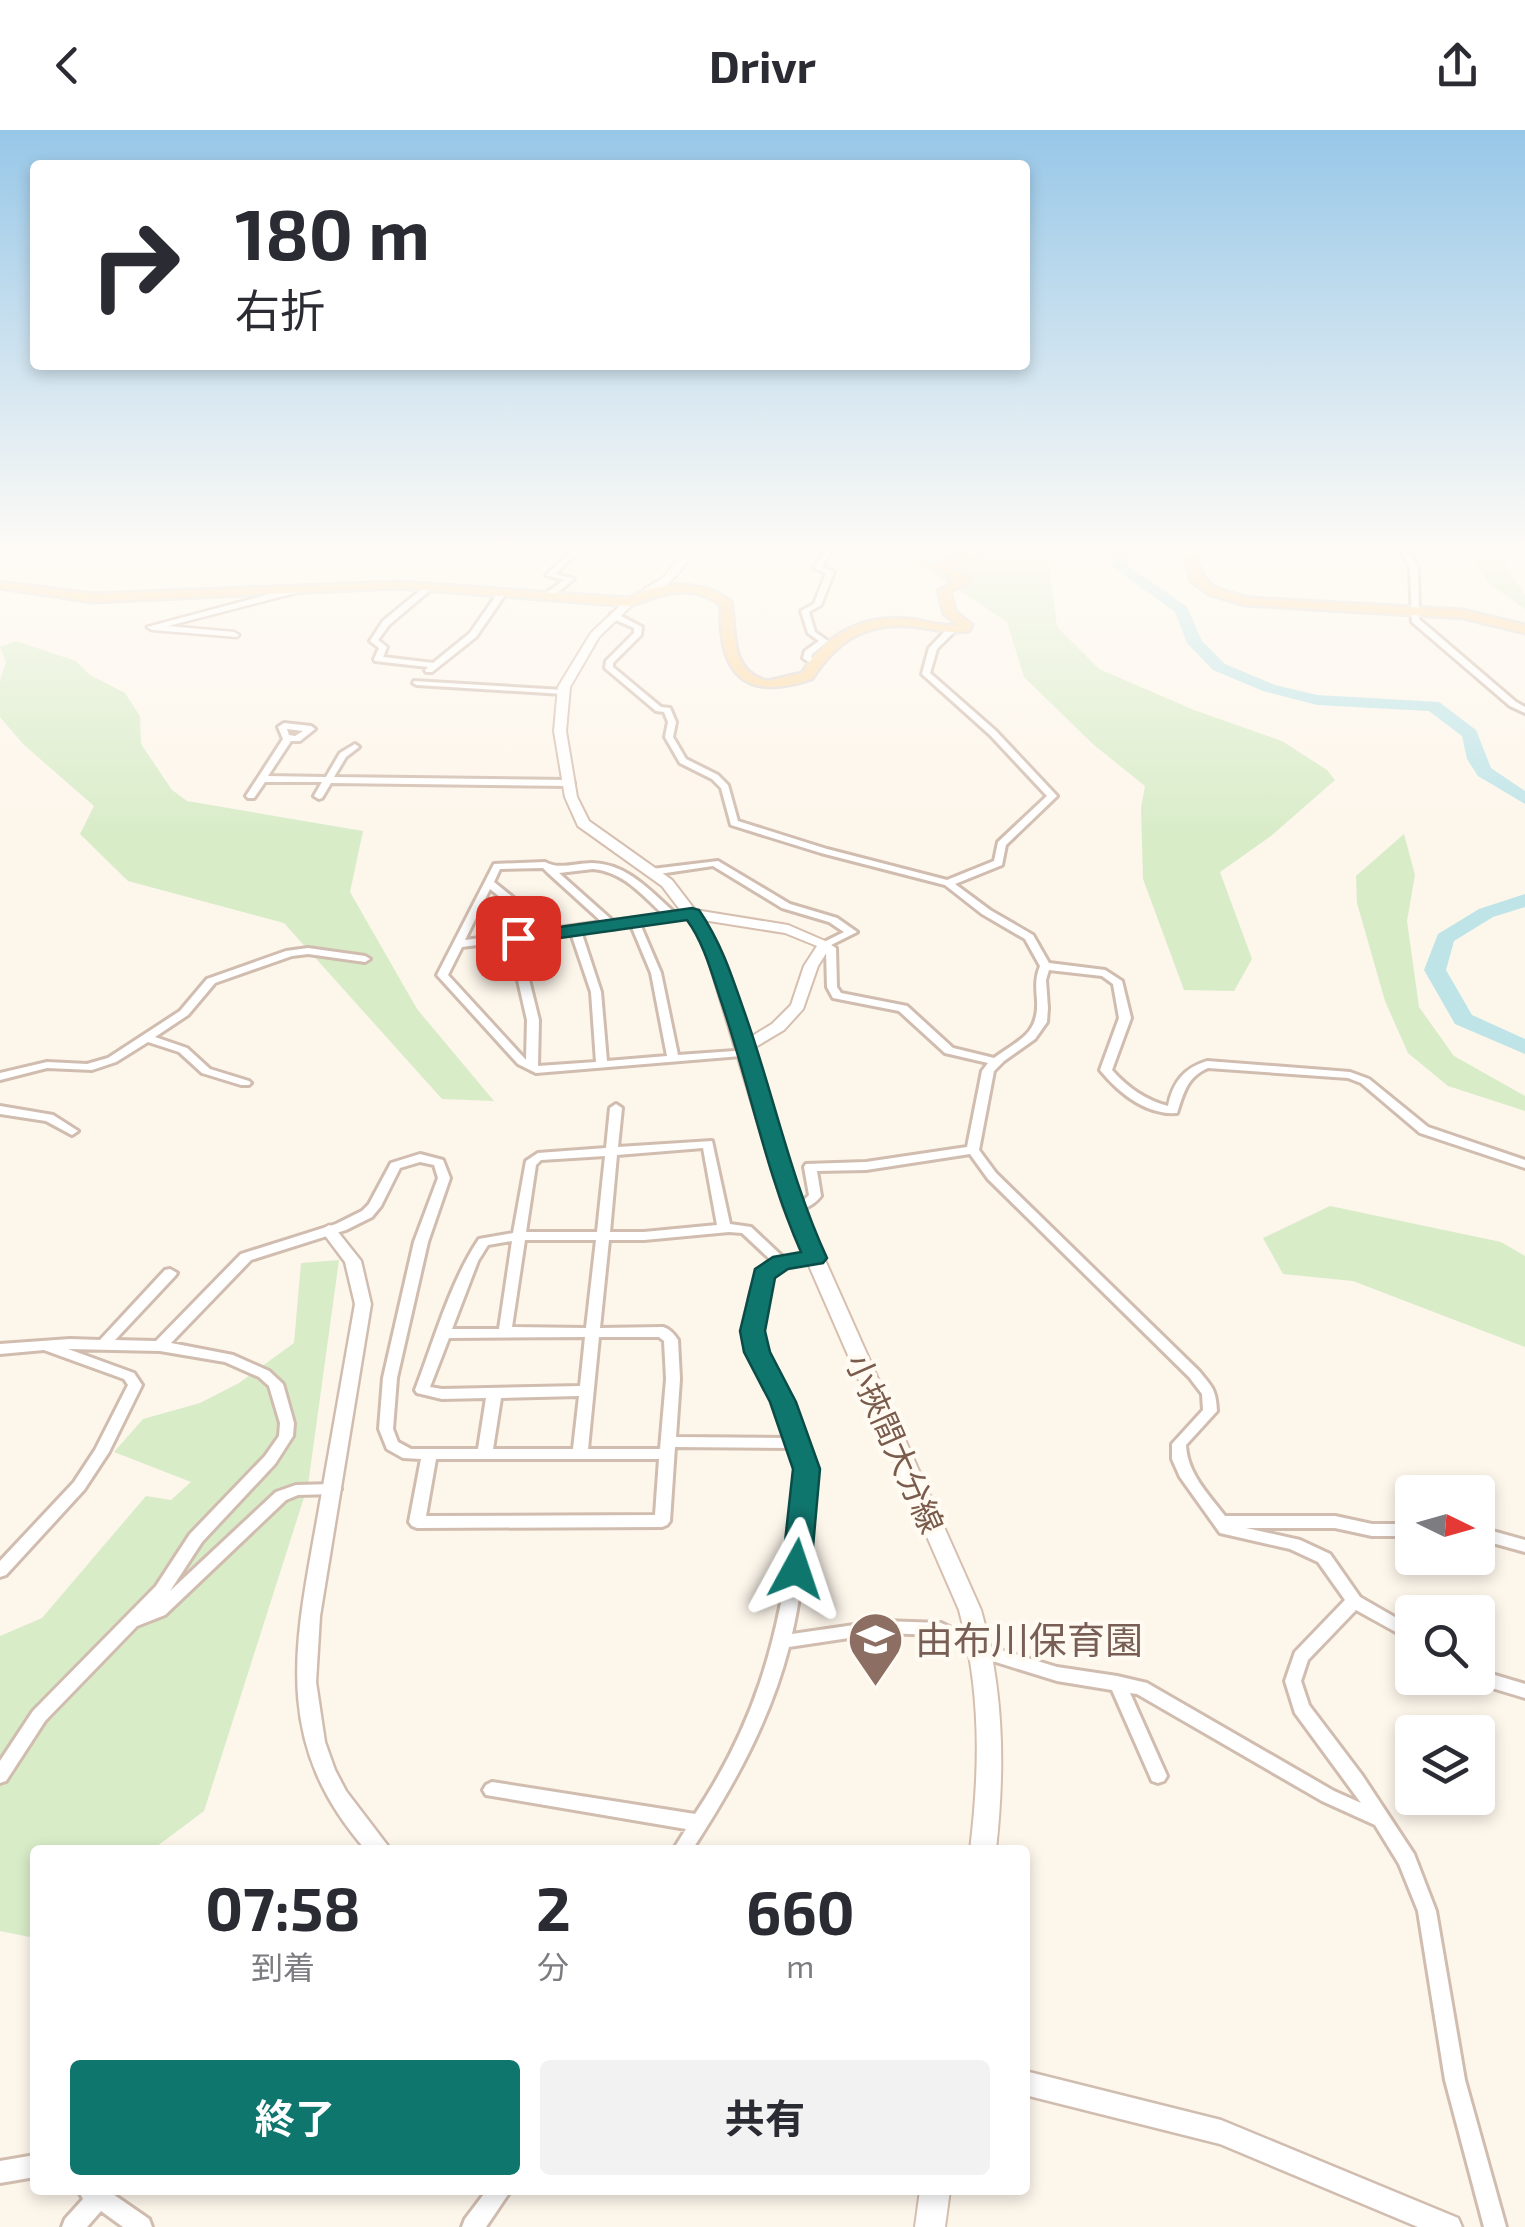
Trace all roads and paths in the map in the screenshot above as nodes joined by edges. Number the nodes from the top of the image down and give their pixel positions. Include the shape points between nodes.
1 (377, 643) edge
2 (461, 643) edge
3 (591, 643) edge
4 (628, 643) edge
5 (728, 643) edge
6 (821, 643) edge
7 (835, 643) edge
8 (938, 643) edge
9 (1441, 643) edge
10 (815, 664) junction
11 (433, 665) junction
12 (563, 692) junction
13 (1525, 710) edge
14 (288, 738) dead end
15 (355, 747) dead end
16 (262, 779) junction
17 (329, 782) junction
18 (568, 784) junction
19 (252, 796) dead end
20 (320, 796) dead end
21 (551, 871) junction
22 (652, 872) junction
23 (488, 882) junction
24 (948, 883) junction
25 (682, 915) junction
26 (635, 923) junction
27 (612, 926) junction
28 (575, 930) junction
29 (552, 934) junction
30 (514, 939) junction
31 (458, 944) junction
32 (825, 946) junction
33 (364, 959) dead end
34 (1045, 966) junction
35 (145, 1037) junction
36 (748, 1049) junction
37 (673, 1060) junction
38 (994, 1061) junction
39 (602, 1064) junction
40 (532, 1067) junction
41 (1, 1074) edge
42 (245, 1083) dead end
43 (616, 1108) dead end
44 (0, 1110) edge
45 (72, 1131) dead end
46 (972, 1150) junction
47 (610, 1152) junction
48 (1525, 1164) edge
49 (792, 1206) junction
50 (724, 1228) junction
51 (329, 1230) junction
52 (601, 1235) junction
53 (519, 1236) junction
54 (815, 1258) junction
55 (781, 1262) junction
56 (170, 1273) dead end
57 (590, 1332) junction
58 (510, 1333) junction
59 (442, 1334) junction
60 (104, 1344) junction
61 (44, 1345) junction
62 (160, 1346) junction
63 (0, 1349) edge
64 (584, 1391) junction
65 (494, 1393) junction
66 (798, 1443) junction
67 (668, 1448) junction
68 (580, 1452) junction
69 (429, 1454) junction
70 (486, 1454) junction
71 (333, 1489) junction
72 (1220, 1522) junction
73 (1395, 1530) edge
74 (1495, 1537) edge
75 (1525, 1546) edge
76 (0, 1572) edge
77 (1354, 1601) junction
78 (133, 1621) junction
79 (1395, 1625) edge
80 (786, 1641) junction
81 (983, 1650) junction
82 (1117, 1683) junction
83 (1495, 1683) edge
84 (1525, 1691) edge
85 (0, 1776) edge
86 (1158, 1776) dead end
87 (492, 1790) dead end
88 (1378, 1820) junction
89 (700, 1823) junction
90 (376, 1845) edge
91 (685, 1845) edge
92 (984, 1845) edge
93 (1030, 2084) edge
94 (30, 2167) edge
95 (0, 2172) edge
96 (93, 2195) edge
97 (95, 2195) edge
98 (496, 2195) edge
99 (934, 2195) edge
100 (73, 2227) edge
101 (141, 2227) edge
102 (473, 2227) edge
103 (930, 2227) edge
104 (1449, 2227) edge
105 (1495, 2227) edge

1 - 11 street via 383,646 378,659
2 - 11 street
3 - 12 main road, 小挾間大分線
4 - 24 street via 609,668 667,710 669,737 683,761 725,787 734,823
5 - 10 main road via 736,670 748,679 797,680
6 - 10 street via 808,652
7 - 10 main road
8 - 24 street via 926,674 1052,796 1001,844 999,863
9 - 13 street
11 - 12 street via 417,683
12 - 18 main road, 小挾間大分線 via 560,731
14 - 16 street
15 - 17 street
16 - 17 street
16 - 19 street
17 - 18 street
17 - 20 street
18 - 22 main road, 小挾間大分線 via 583,823
21 - 23 street via 509,863 496,866
21 - 25 street via 610,866
21 - 27 street
22 - 25 main road, 小挾間大分線
22 - 32 street via 715,862 786,906 852,932
23 - 29 street
23 - 31 street
24 - 34 street via 1029,936
25 - 26 street
25 - 32 main road via 788,929
25 - 36 main road, 小挾間大分線 via 709,938
26 - 27 street
26 - 37 street via 656,973
27 - 28 street
28 - 29 street
28 - 39 street via 596,992
29 - 30 street
30 - 31 street
30 - 40 street via 533,1020
31 - 40 street via 442,976
32 - 36 main road via 798,1006
32 - 38 street via 831,948 837,996 904,1008 949,1051
33 - 35 street via 308,951 211,981 184,1012
34 - 38 street via 1042,1022
34 - 48 street via 1105,973 1118,983 1124,1018 1106,1070 1154,1106 1172,1110 1174,1092 1207,1064 1350,1075 1424,1130
35 - 41 street via 88,1068 46,1065
35 - 42 street via 183,1050 206,1071
36 - 37 street
36 - 49 main road, 小挾間大分線
37 - 39 street
38 - 46 street
39 - 40 street
43 - 47 street
44 - 45 street via 48,1118
46 - 49 street via 810,1167 815,1196
46 - 72 street via 1209,1393 1210,1411 1179,1444 1179,1459
47 - 50 street via 708,1144
47 - 52 street
47 - 53 street via 530,1164
49 - 54 main road, 小挾間大分線
50 - 52 street
50 - 55 street via 746,1230
51 - 62 street via 246,1257
51 - 69 street via 372,1210 402,1162 428,1158 443,1168 406,1302 387,1406 392,1445
51 - 71 street via 353,1261 362,1304
52 - 53 street
52 - 57 street
53 - 58 street via 505,1328
53 - 59 street via 484,1242
54 - 55 street
54 - 81 main road, 小挾間大分線
55 - 66 street via 764,1274 753,1331
56 - 60 street
57 - 58 street
57 - 64 street
57 - 67 street via 663,1332 671,1340
58 - 59 street
59 - 65 street via 422,1390
60 - 61 street
60 - 62 street
61 - 63 street
61 - 76 street via 136,1385 80,1486
62 - 78 street via 228,1358 264,1374 276,1384 288,1423 270,1460 206,1525
64 - 65 street
64 - 68 street
65 - 70 street
66 - 67 street
66 - 80 street via 806,1469
67 - 68 street
67 - 69 street via 662,1521 417,1522
68 - 70 street
69 - 70 street
71 - 78 street via 281,1496 159,1612
71 - 90 street via 310,1616 305,1701 323,1768
72 - 73 street via 1336,1522
72 - 77 street via 1240,1535 1294,1544 1324,1558
74 - 75 street
77 - 79 street
77 - 88 street via 1300,1658 1294,1681 1301,1708
78 - 85 street via 39,1716
80 - 81 street via 921,1628 958,1635
80 - 89 street via 768,1699
81 - 82 street via 1057,1674
81 - 92 main road, 小挾間大分線 via 994,1752
82 - 86 street
82 - 88 street via 1141,1688
83 - 84 street
87 - 89 street
88 - 105 street via 1407,1860 1427,1911 1455,2080
89 - 91 street
93 - 104 street via 1221,2132
94 - 95 street
96 - 100 street
97 - 101 street
98 - 102 street
99 - 103 main road

